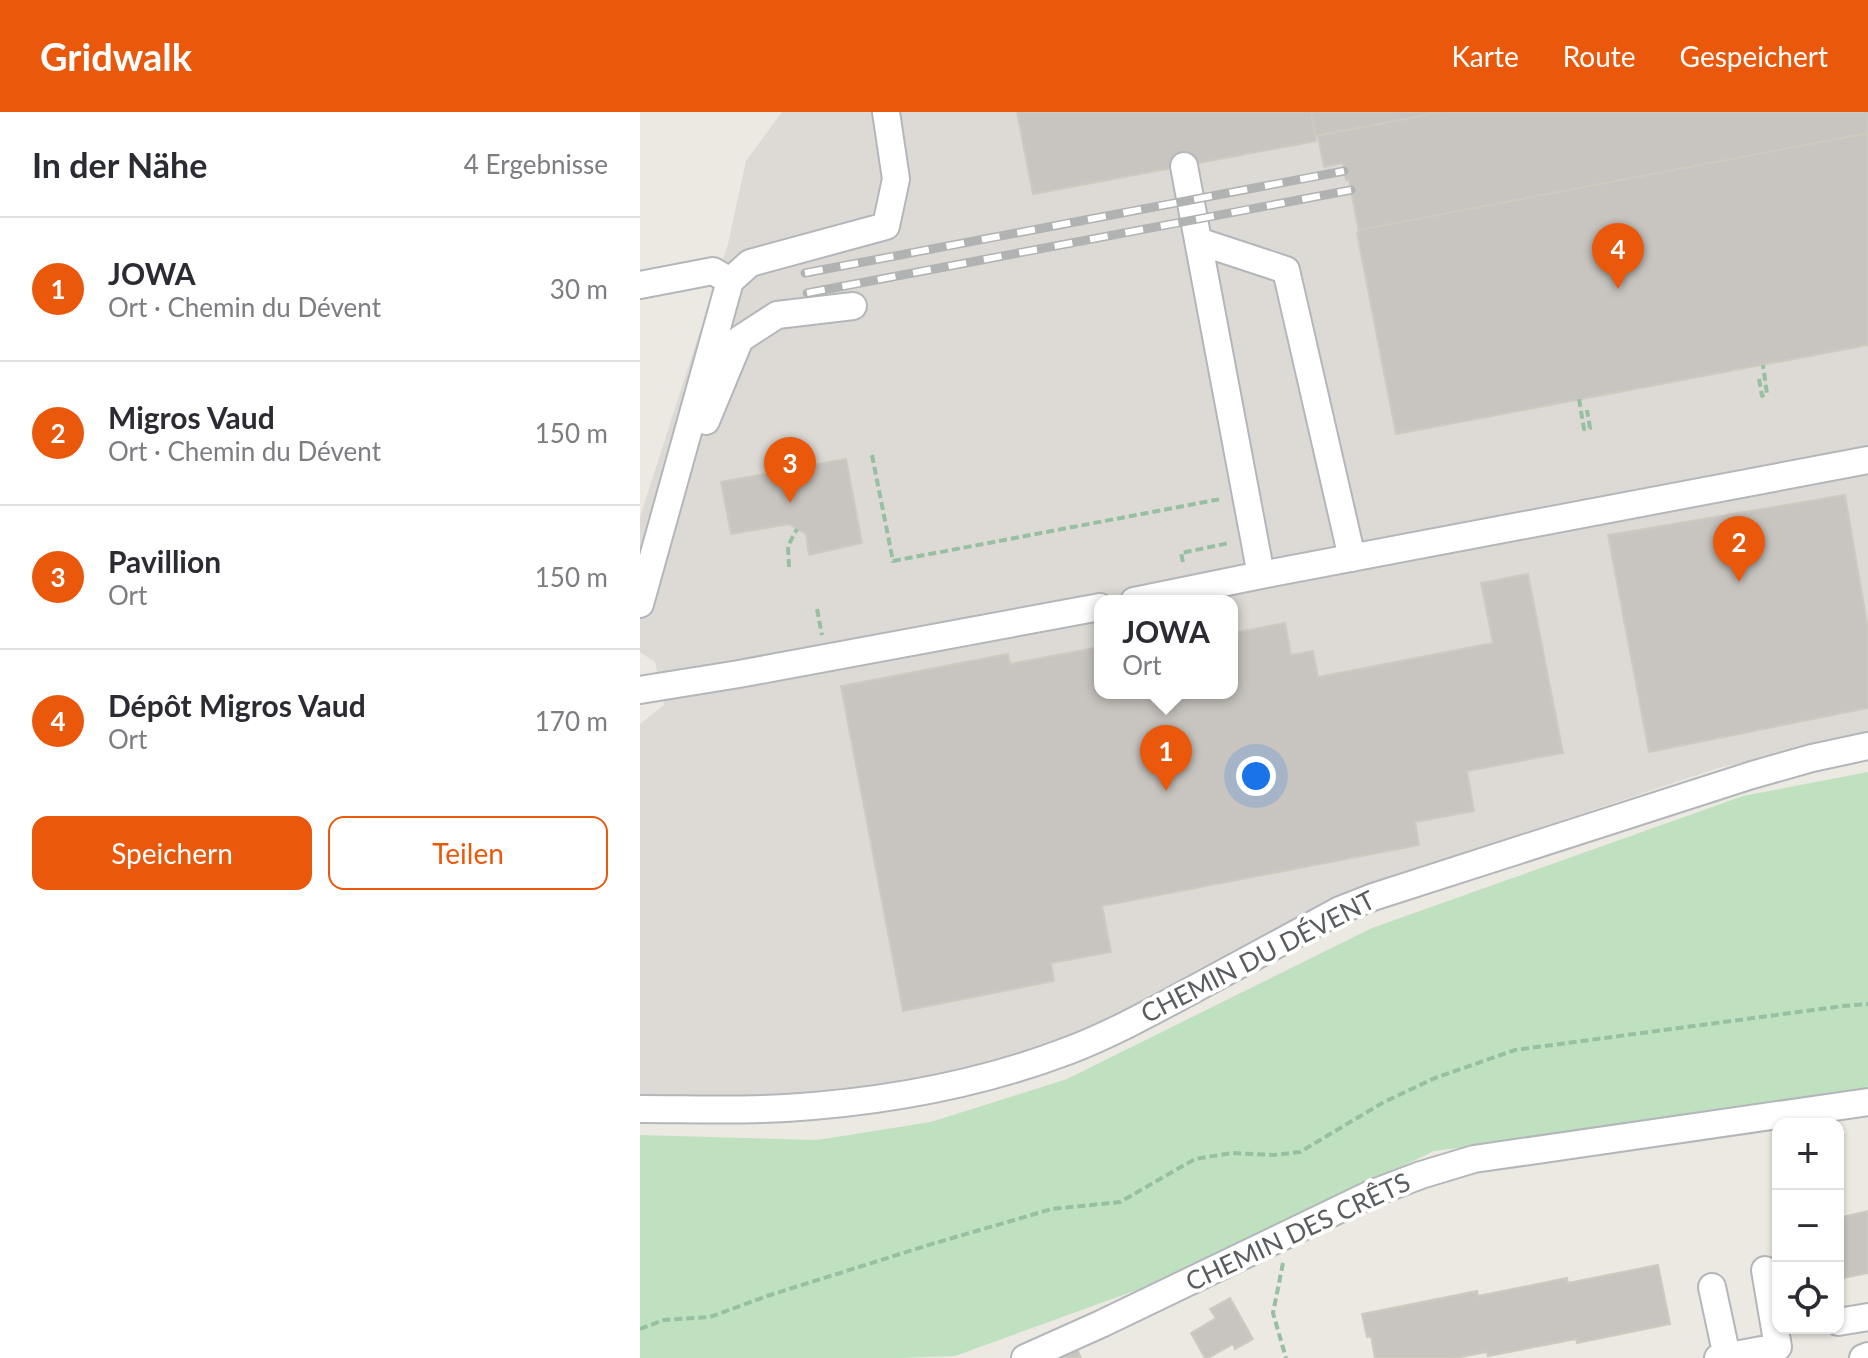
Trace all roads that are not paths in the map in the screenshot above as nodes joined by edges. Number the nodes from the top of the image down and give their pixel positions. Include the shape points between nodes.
1 (886, 112) edge
2 (1184, 166) dead end
3 (1198, 241) junction
4 (730, 281) junction
5 (640, 285) edge
6 (853, 306) dead end
7 (1868, 460) edge
8 (679, 465) junction
9 (1352, 558) junction
10 (1261, 575) junction
11 (1163, 595) edge
12 (640, 604) edge
13 (1094, 608) edge
14 (640, 690) edge
15 (1868, 746) edge
16 (1868, 1102) edge
17 (640, 1109) edge
18 (1765, 1270) dead end
19 (1712, 1287) dead end
20 (1772, 1289) edge
21 (1868, 1317) edge
22 (1844, 1321) edge
23 (1785, 1334) edge
24 (1722, 1357) edge
25 (1025, 1358) edge

1 - 4 street via 896,179 886,226 750,263
2 - 3 street
3 - 9 street via 1286,270
3 - 10 street
4 - 5 street via 713,271
4 - 8 street
6 - 8 street via 777,315 740,339 701,432
7 - 9 street
8 - 12 street
9 - 10 street
10 - 11 street
13 - 14 street
15 - 17 street, CHEMIN DU DÉVENT via 1752,775 1373,897 1108,1033 991,1076 909,1095 829,1105
16 - 25 street, CHEMIN DES CRÊTS via 1474,1159 1421,1175
18 - 20 street
19 - 24 street
21 - 22 street
23 - 24 street via 1778,1347

